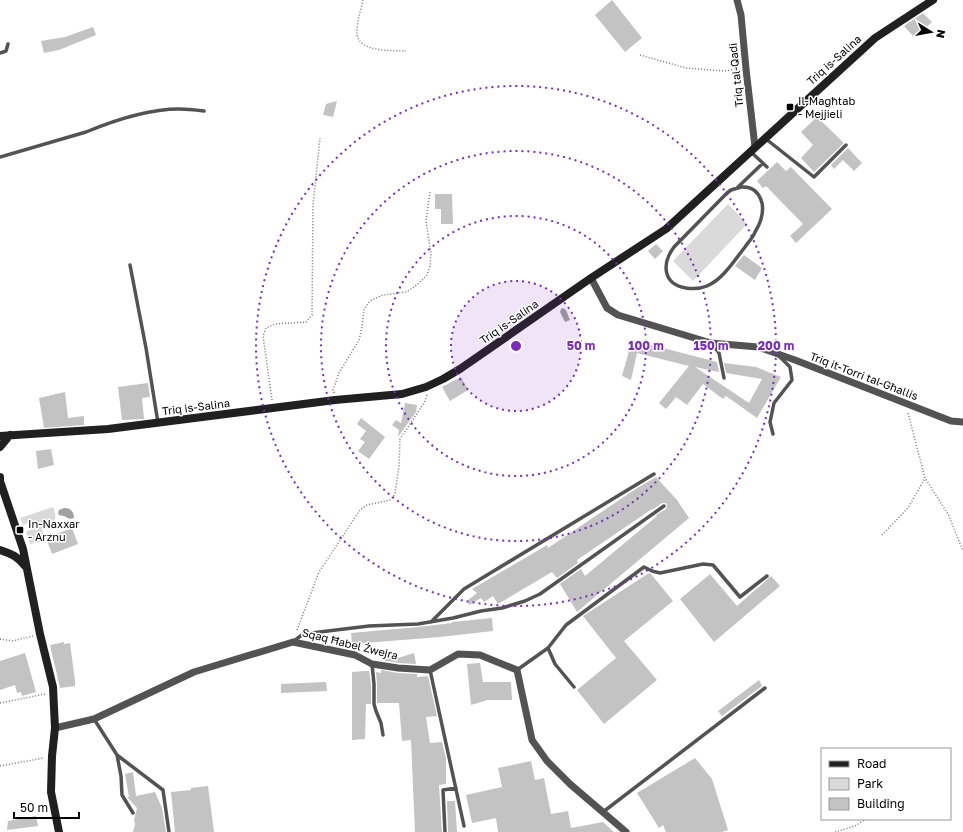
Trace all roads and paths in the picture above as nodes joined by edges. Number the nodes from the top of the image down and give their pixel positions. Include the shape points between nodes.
1 (363, 0) edge
2 (737, 0) edge
3 (933, 0) edge
4 (8, 44) dead end
5 (406, 51) dead end
6 (0, 53) edge
7 (640, 55) dead end
8 (746, 69) junction
9 (204, 111) dead end
10 (320, 138) dead end
11 (765, 138) junction
12 (846, 145) dead end
13 (753, 149) junction
14 (0, 157) edge
15 (763, 163) junction
16 (767, 166) dead end
17 (736, 188) junction
18 (430, 192) dead end
19 (130, 265) dead end
20 (591, 278) junction
21 (711, 343) junction
22 (777, 354) junction
23 (724, 378) dead end
24 (426, 386) junction
25 (335, 400) junction
26 (905, 404) junction
27 (273, 408) junction
28 (963, 422) edge
29 (158, 423) junction
30 (773, 434) dead end
31 (10, 435) junction
32 (0, 436) edge
33 (0, 447) edge
34 (654, 474) dead end
35 (0, 477) edge
36 (925, 478) junction
37 (664, 506) dead end
38 (882, 535) dead end
39 (0, 550) edge
40 (963, 551) edge
41 (26, 566) junction
42 (767, 576) dead end
43 (431, 622) junction
44 (40, 634) junction
45 (0, 639) edge
46 (293, 642) junction
47 (548, 648) junction
48 (372, 664) junction
49 (430, 670) junction
50 (517, 670) junction
51 (574, 687) dead end
52 (765, 688) dead end
53 (53, 693) junction
54 (0, 703) edge
55 (94, 719) junction
56 (55, 728) junction
57 (383, 735) dead end
58 (117, 754) junction
59 (52, 756) junction
60 (0, 766) edge
61 (456, 788) junction
62 (603, 812) junction
63 (133, 813) dead end
64 (864, 820) edge
65 (464, 826) dead end
66 (59, 832) edge
67 (169, 832) edge
68 (445, 832) edge
69 (626, 832) edge
70 (835, 832) edge

1 - 5 path via 357,35 362,44 372,48
2 - 8 street, Triq tal-Qadi via 741,15
3 - 11 main road, Triq is-Salina via 875,38
4 - 6 lane via 6,51
7 - 8 path via 686,68 724,71
8 - 13 street, Triq tal-Qadi
9 - 14 lane via 180,109 138,114
10 - 27 path via 313,205 312,315 306,322 275,324 266,328 263,336
11 - 12 lane via 814,177
11 - 13 main road, Triq is-Salina
13 - 15 lane
13 - 20 main road, Triq is-Salina via 666,229
15 - 16 lane
15 - 17 lane
17 - 17 lane via 727,193 670,251 666,271 669,279 676,285 695,289 715,282 755,233 763,208 760,196 753,188
18 - 25 path via 426,221 431,254 427,275 406,292 383,295 370,301 364,309 359,340 339,373 333,390
19 - 29 lane
20 - 21 street, Triq it-Torri tal-Għallis via 607,308 618,315
20 - 24 main road, Triq is-Salina via 460,369
21 - 22 street, Triq it-Torri tal-Għallis via 758,347
21 - 23 lane via 719,353
22 - 26 street, Triq it-Torri tal-Għallis
22 - 30 lane via 790,367 792,380 774,404 770,422
24 - 25 main road, Triq is-Salina via 402,394
24 - 46 path via 424,403 400,439 394,497 367,505 360,510 319,572
25 - 27 main road, Triq is-Salina
26 - 28 street, Triq it-Torri tal-Għallis via 951,421
26 - 36 path
27 - 29 main road, Triq is-Salina
29 - 31 main road, Triq is-Salina
31 - 32 main road, Triq is-Salina
31 - 33 main road
34 - 43 lane via 464,589
35 - 41 main road
36 - 38 path via 908,508
36 - 40 path via 948,514
37 - 43 lane via 540,594 502,608
39 - 41 main road via 20,558
41 - 44 main road
42 - 47 lane via 740,597 713,565 703,564 660,573 644,567 566,626
43 - 46 lane via 303,634
44 - 45 path via 13,641
44 - 53 main road
46 - 48 street, Sqaq Ħabel Żwejra via 355,655
46 - 55 street, Sqaq Ħabel Żwejra via 194,672
47 - 50 lane
47 - 51 lane via 554,664
48 - 49 street, Sqaq Ħabel Żwejra
48 - 57 lane via 374,704
49 - 50 street via 458,654 480,655
49 - 61 lane
50 - 62 street via 532,740 547,761
52 - 62 lane
53 - 54 path
53 - 56 main road
55 - 56 street, Sqaq Ħabel Żwejra
55 - 58 lane
56 - 59 main road
58 - 63 lane via 122,795
58 - 67 lane via 163,790
59 - 60 path
59 - 66 main road via 51,792
61 - 65 lane
61 - 68 lane via 443,790
62 - 69 street
64 - 70 path

